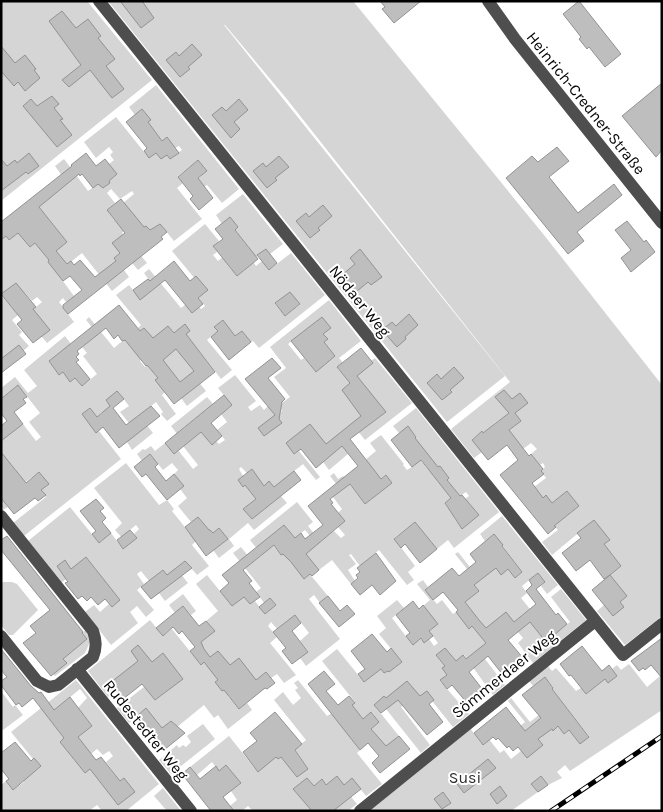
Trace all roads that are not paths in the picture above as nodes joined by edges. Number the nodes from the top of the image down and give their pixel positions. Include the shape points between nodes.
1 (99, 1) edge
2 (488, 1) edge
3 (662, 223) edge
4 (1, 516) edge
5 (596, 621) junction
6 (662, 624) edge
7 (1, 636) edge
8 (76, 670) junction
9 (191, 811) edge
10 (360, 811) edge

1 - 5 street, Nödaer Weg
2 - 3 street, Heinrich-Credner-Straße
4 - 8 street via 93,630 96,650
5 - 6 street via 623,655
5 - 10 street, Sömmerdaer Weg
7 - 8 street via 37,681 49,687 58,685
8 - 9 street, Rudestedter Weg

